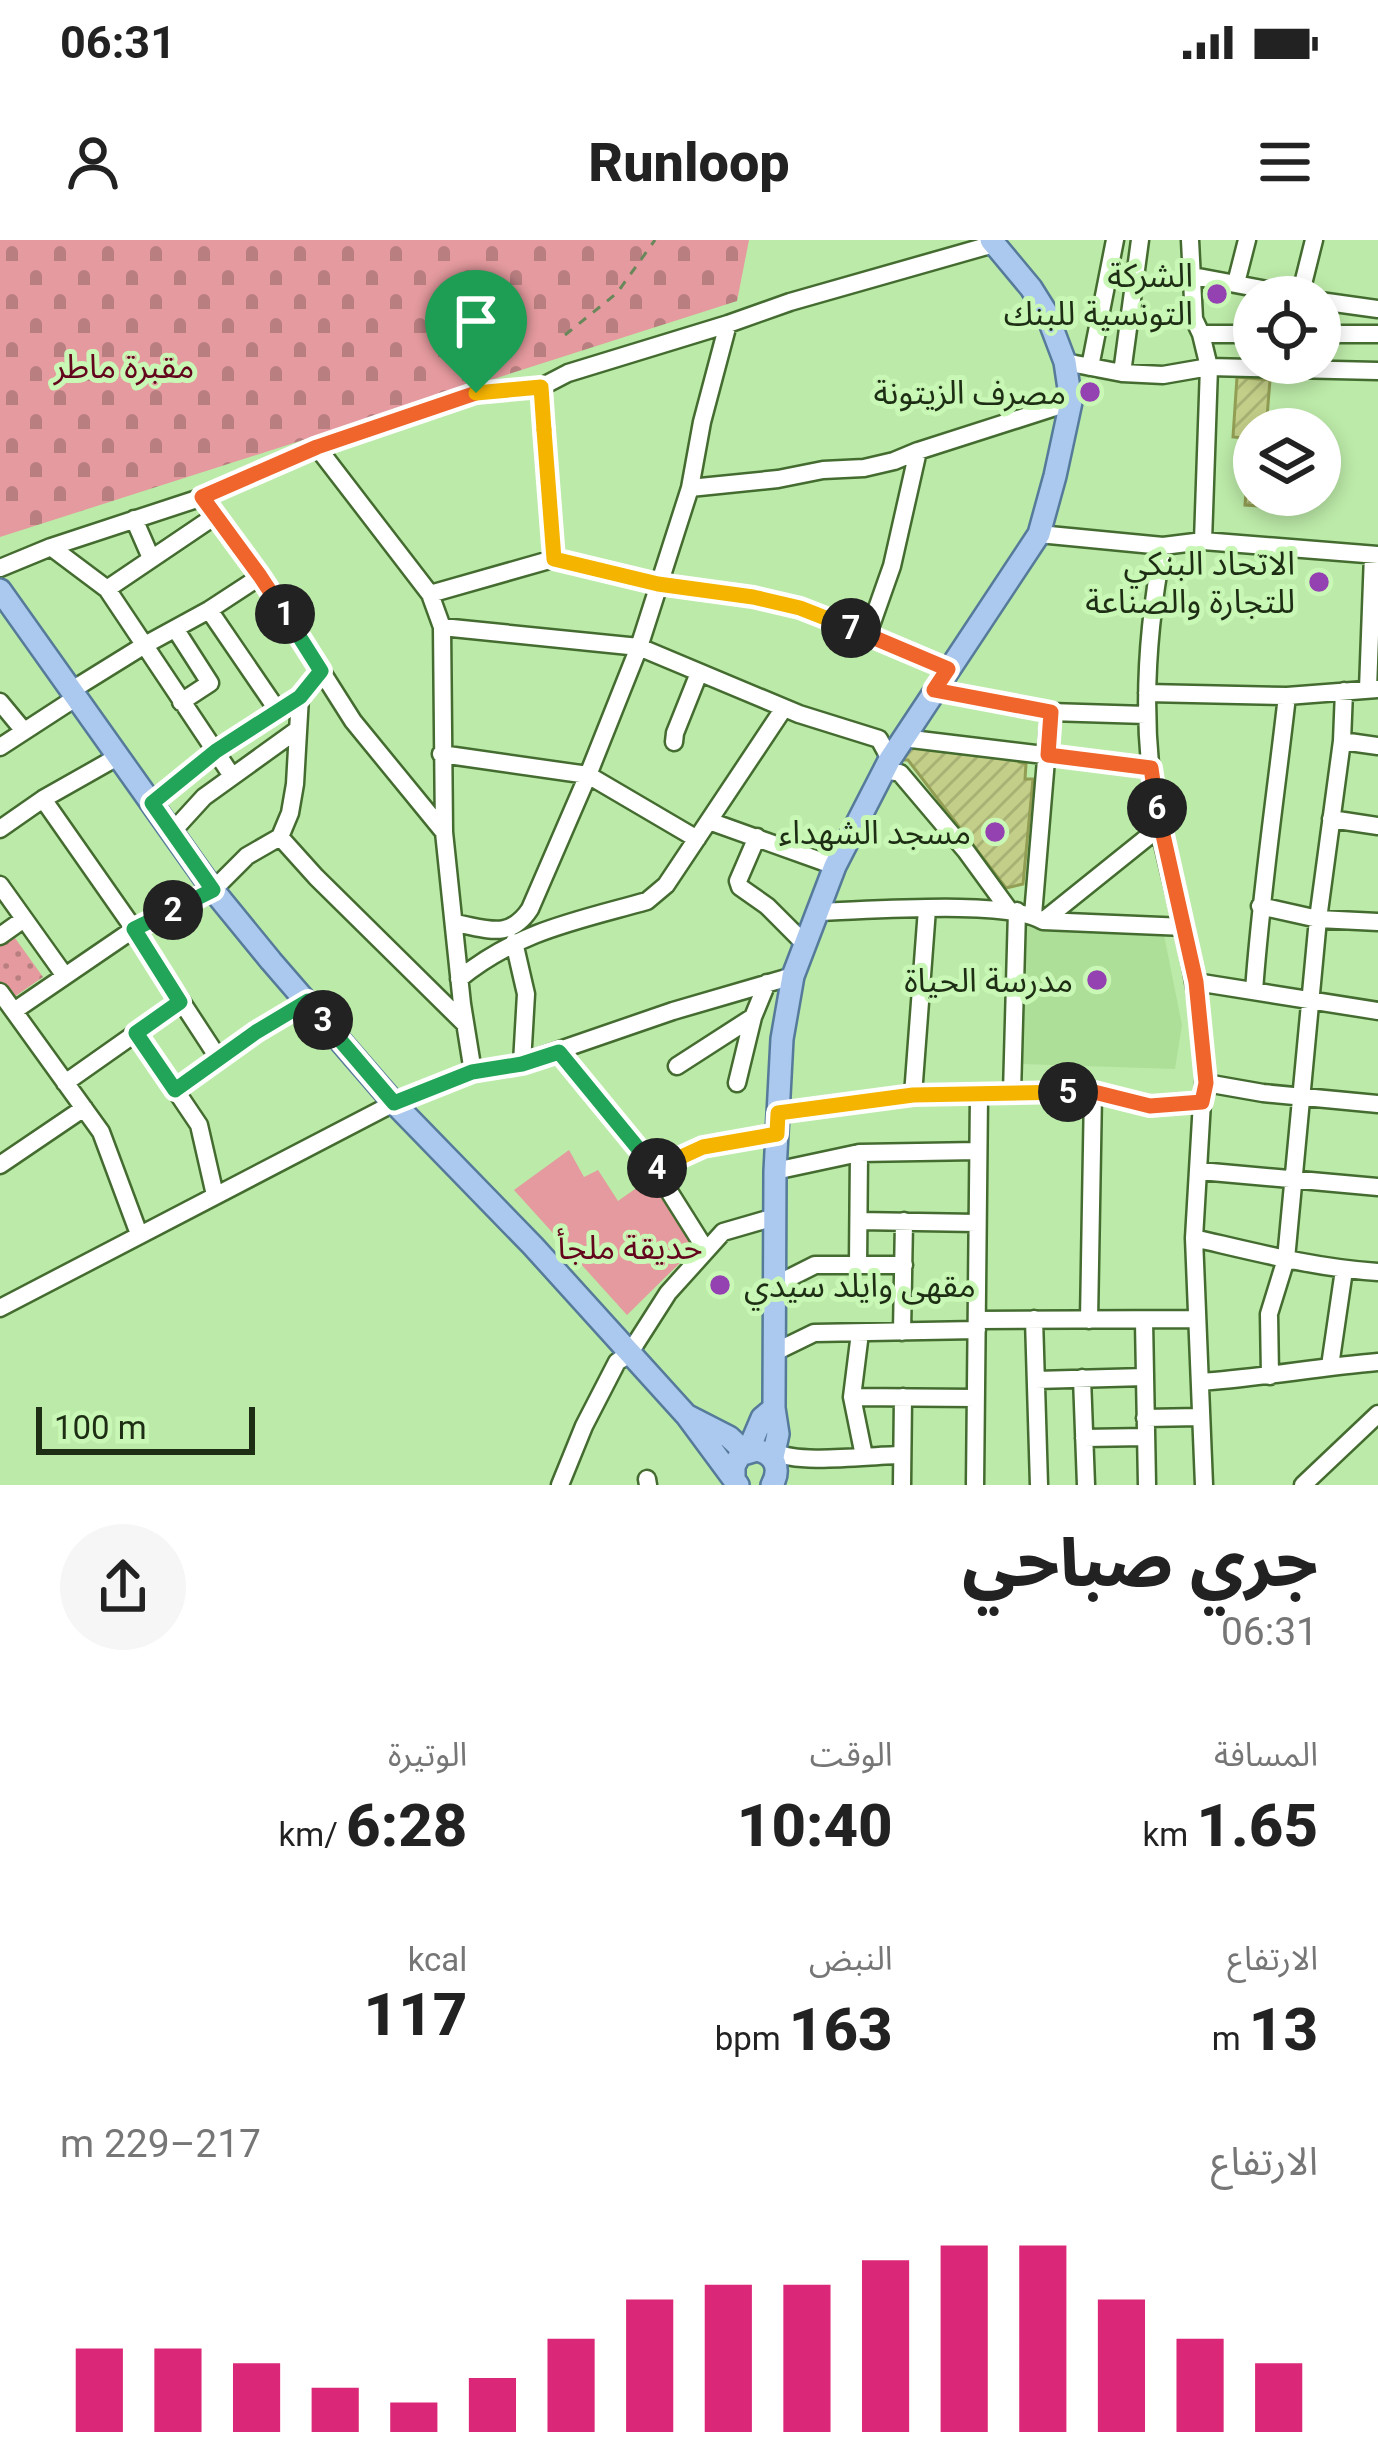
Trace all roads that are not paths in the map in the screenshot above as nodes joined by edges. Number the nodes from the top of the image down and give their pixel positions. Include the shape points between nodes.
1 (1115, 240) edge
2 (1141, 240) edge
3 (1190, 240) edge
4 (1246, 240) edge
5 (1314, 240) edge
6 (992, 242) edge
7 (1193, 276) junction
8 (1238, 276) edge
9 (1306, 276) edge
10 (1233, 283) edge
11 (1341, 304) edge
12 (1378, 309) edge
13 (728, 324) junction
14 (1201, 334) junction
15 (1233, 334) edge
16 (1341, 334) edge
17 (1378, 334) edge
18 (1065, 362) junction
19 (1090, 367) junction
20 (1209, 367) junction
21 (1378, 370) edge
22 (1122, 373) junction
23 (541, 387) junction
24 (1071, 401) junction
25 (317, 447) junction
26 (918, 451) junction
27 (690, 488) junction
28 (202, 497) junction
29 (215, 516) junction
30 (134, 519) junction
31 (1039, 534) junction
32 (1203, 541) junction
33 (1163, 546) junction
34 (51, 547) junction
35 (1376, 555) edge
36 (152, 558) junction
37 (554, 559) junction
38 (0, 568) edge
39 (260, 576) junction
40 (658, 584) junction
41 (107, 589) junction
42 (0, 590) edge
43 (430, 594) junction
44 (209, 610) junction
45 (442, 627) junction
46 (176, 630) junction
47 (868, 634) junction
48 (143, 646) junction
49 (638, 646) junction
50 (948, 669) junction
51 (321, 671) junction
52 (699, 673) junction
53 (1373, 689) edge
54 (934, 690) junction
55 (1344, 691) junction
56 (1147, 693) junction
57 (75, 694) junction
58 (1287, 696) junction
59 (300, 697) junction
60 (181, 702) junction
61 (0, 703) edge
62 (784, 708) junction
63 (278, 711) junction
64 (1051, 712) junction
65 (1146, 715) junction
66 (297, 730) junction
67 (24, 731) junction
68 (903, 737) junction
69 (1342, 741) junction
70 (674, 742) dead end
71 (1378, 746) edge
72 (0, 747) edge
73 (216, 751) junction
74 (442, 754) junction
75 (1048, 755) junction
76 (118, 756) junction
77 (887, 765) junction
78 (1151, 768) junction
79 (588, 775) junction
80 (232, 776) junction
81 (43, 799) junction
82 (152, 803) junction
83 (1331, 819) junction
84 (709, 821) junction
85 (1378, 826) edge
86 (1160, 827) junction
87 (0, 829) edge
88 (172, 832) junction
89 (444, 832) junction
90 (757, 836) junction
91 (280, 837) junction
92 (697, 839) junction
93 (836, 866) junction
94 (0, 885) edge
95 (213, 890) junction
96 (1260, 906) junction
97 (927, 909) junction
98 (818, 912) junction
99 (1025, 914) junction
100 (1318, 919) junction
101 (24, 920) junction
102 (454, 922) junction
103 (1378, 922) edge
104 (1185, 927) junction
105 (134, 929) junction
106 (520, 934) junction
107 (0, 936) edge
108 (804, 943) junction
109 (65, 976) junction
110 (793, 976) junction
111 (460, 980) junction
112 (1196, 982) junction
113 (767, 983) junction
114 (1253, 991) junction
115 (0, 992) edge
116 (308, 1001) junction
117 (180, 1002) junction
118 (1312, 1002) junction
119 (14, 1011) junction
120 (1378, 1011) edge
121 (753, 1017) junction
122 (466, 1025) junction
123 (136, 1033) junction
124 (559, 1052) junction
125 (219, 1059) junction
126 (522, 1064) junction
127 (677, 1066) dead end
128 (472, 1072) junction
129 (64, 1083) junction
130 (737, 1083) dead end
131 (1206, 1083) junction
132 (175, 1090) junction
133 (1094, 1092) junction
134 (1012, 1093) junction
135 (979, 1094) junction
136 (913, 1095) junction
137 (1301, 1095) junction
138 (1202, 1102) junction
139 (394, 1103) junction
140 (1378, 1104) edge
141 (84, 1108) junction
142 (778, 1123) junction
143 (978, 1151) junction
144 (859, 1153) junction
145 (3, 1156) edge
146 (655, 1169) junction
147 (775, 1171) junction
148 (1200, 1171) junction
149 (1295, 1180) junction
150 (1378, 1187) edge
151 (214, 1195) junction
152 (775, 1217) junction
153 (859, 1221) junction
154 (904, 1221) junction
155 (977, 1223) junction
156 (139, 1234) junction
157 (1194, 1238) junction
158 (706, 1250) junction
159 (1286, 1259) junction
160 (858, 1264) junction
161 (904, 1264) junction
162 (1344, 1270) junction
163 (1378, 1272) edge
164 (775, 1285) junction
165 (1, 1306) edge
166 (1034, 1319) junction
167 (1197, 1319) junction
168 (1089, 1320) junction
169 (1144, 1321) junction
170 (976, 1325) junction
171 (902, 1332) junction
172 (860, 1333) junction
173 (775, 1352) junction
174 (629, 1354) junction
175 (1378, 1362) edge
176 (1330, 1366) junction
177 (1270, 1376) junction
178 (1145, 1377) junction
179 (1082, 1378) junction
180 (1036, 1380) junction
181 (1200, 1382) junction
182 (853, 1397) junction
183 (903, 1397) junction
184 (976, 1398) junction
185 (774, 1408) junction
186 (1378, 1414) edge
187 (687, 1416) junction
188 (1200, 1418) junction
189 (1145, 1428) junction
190 (1084, 1438) junction
191 (746, 1451) junction
192 (902, 1455) junction
193 (864, 1456) junction
194 (569, 1463) junction
195 (775, 1471) edge
196 (736, 1482) edge
197 (560, 1485) edge
198 (569, 1485) edge
199 (902, 1485) edge
200 (975, 1485) edge
201 (1039, 1485) edge
202 (1086, 1485) edge
203 (1147, 1485) edge
204 (1204, 1485) edge
205 (1303, 1485) edge

1 - 19 street
2 - 22 street
3 - 7 street
4 - 8 street
5 - 9 street
6 - 13 street
6 - 18 main road via 1039,300
7 - 10 street
7 - 14 street
11 - 12 street
13 - 23 street
13 - 27 street
14 - 15 street
14 - 20 street
16 - 17 street
18 - 19 street
18 - 24 main road
19 - 22 street
20 - 21 street
20 - 22 street
20 - 32 street
23 - 25 street via 476,393
23 - 37 street
24 - 26 street
24 - 31 main road
25 - 28 street
25 - 43 street
26 - 27 street via 864,468
26 - 47 street
27 - 40 street
28 - 29 street
28 - 30 street
29 - 36 street
29 - 39 street
30 - 34 street
30 - 36 street
31 - 33 street
31 - 50 main road
32 - 33 street
32 - 35 street
33 - 56 street
34 - 38 street
34 - 41 street
35 - 53 street
36 - 41 street
37 - 40 street
37 - 43 street
39 - 44 street
39 - 51 street
40 - 47 street via 800,608
40 - 49 street
41 - 48 street
42 - 57 main road
43 - 45 street
44 - 46 street
44 - 63 street
45 - 49 street
45 - 74 street
46 - 48 street
46 - 60 street via 210,682
47 - 50 street
48 - 57 street
48 - 60 street
49 - 52 street
49 - 79 street
50 - 54 main road
51 - 59 street
51 - 89 street
52 - 62 street
52 - 70 street
53 - 55 street
54 - 64 street
54 - 68 main road
55 - 58 street
55 - 69 street
56 - 58 street
56 - 65 street
57 - 67 street
57 - 76 main road
58 - 96 street
59 - 63 street
59 - 66 street
60 - 73 street
61 - 67 street
62 - 77 street via 879,739
62 - 84 street
63 - 73 street
64 - 65 street
64 - 75 street
65 - 78 street
66 - 80 street
66 - 91 street via 296,784
67 - 72 street
68 - 75 street
68 - 77 main road
69 - 71 street
69 - 83 street
73 - 80 street
73 - 82 street
74 - 79 street
74 - 89 street
75 - 78 street
75 - 99 street
76 - 81 street
76 - 82 main road
77 - 93 main road
77 - 99 street
78 - 86 street
79 - 92 street
79 - 106 street
80 - 88 street
81 - 87 street
81 - 105 street
82 - 88 main road
83 - 85 street
83 - 100 street
84 - 90 street
84 - 92 street
86 - 99 street
86 - 104 street
88 - 95 main road
89 - 102 street
90 - 93 street
90 - 108 street via 740,887
91 - 95 street
91 - 122 street
92 - 106 street via 651,899
93 - 98 main road
94 - 101 street
95 - 105 street
95 - 116 main road
96 - 100 street
96 - 114 street
97 - 98 street
97 - 99 street
97 - 136 street
98 - 108 main road
99 - 104 street
99 - 134 street
100 - 103 street
100 - 118 street
101 - 107 street
101 - 109 street
102 - 106 street
102 - 111 street
104 - 112 street
105 - 109 street
105 - 117 street
106 - 111 street
106 - 126 street
108 - 110 main road
109 - 119 street
110 - 113 street
110 - 142 main road
111 - 122 street
112 - 114 street
112 - 131 street
113 - 121 street
113 - 124 street
114 - 118 street
115 - 119 street
116 - 125 street
116 - 139 main road
117 - 123 street
117 - 125 street
118 - 120 street
118 - 137 street
119 - 129 street
121 - 127 street
121 - 130 street
122 - 128 street
123 - 129 street
123 - 132 street
124 - 126 street
124 - 146 street
125 - 132 street
126 - 128 street
128 - 139 street
129 - 141 street
131 - 137 street
131 - 138 street
132 - 151 street via 199,1125
133 - 134 street
133 - 138 street via 1150,1106
133 - 168 street
134 - 135 street
135 - 136 street
135 - 143 street
136 - 142 street
137 - 140 street
137 - 149 street
138 - 148 street
139 - 151 street
139 - 174 main road
141 - 145 street
141 - 156 street
142 - 146 street
142 - 147 main road
143 - 144 street
143 - 155 street
144 - 147 street
144 - 153 street
146 - 158 street
147 - 152 main road
148 - 149 street
148 - 157 street
149 - 150 street
149 - 159 street
151 - 156 street
152 - 158 street via 723,1232
152 - 164 main road
153 - 154 street
153 - 160 street
154 - 155 street
154 - 161 street
155 - 170 street
156 - 165 street
157 - 159 street
157 - 167 street
158 - 174 street
159 - 162 street
159 - 177 street via 1269,1314
160 - 161 street
160 - 164 street via 815,1265
161 - 171 street
162 - 163 street
162 - 176 street
164 - 173 main road
166 - 168 street
166 - 170 street
166 - 180 street
167 - 169 street
167 - 181 street
168 - 169 street
169 - 178 street
170 - 171 street
170 - 184 street
171 - 172 street
172 - 173 street via 814,1333
172 - 182 street
173 - 185 main road
174 - 187 main road
174 - 194 street via 610,1374
175 - 176 street
176 - 177 street
177 - 181 street
178 - 179 street
178 - 189 street
179 - 180 street
179 - 190 street
180 - 201 street
181 - 188 street
182 - 183 street
182 - 193 street
183 - 184 street
183 - 192 street
184 - 200 street
185 - 191 main road
185 - 195 main road
186 - 205 street
187 - 191 main road
187 - 196 main road
188 - 189 street
188 - 204 street
189 - 190 street
189 - 203 street
190 - 202 street
191 - 195 main road via 762,1450
191 - 196 main road via 734,1466
192 - 193 street
192 - 199 street
193 - 195 street via 781,1456
194 - 197 street
194 - 198 street

